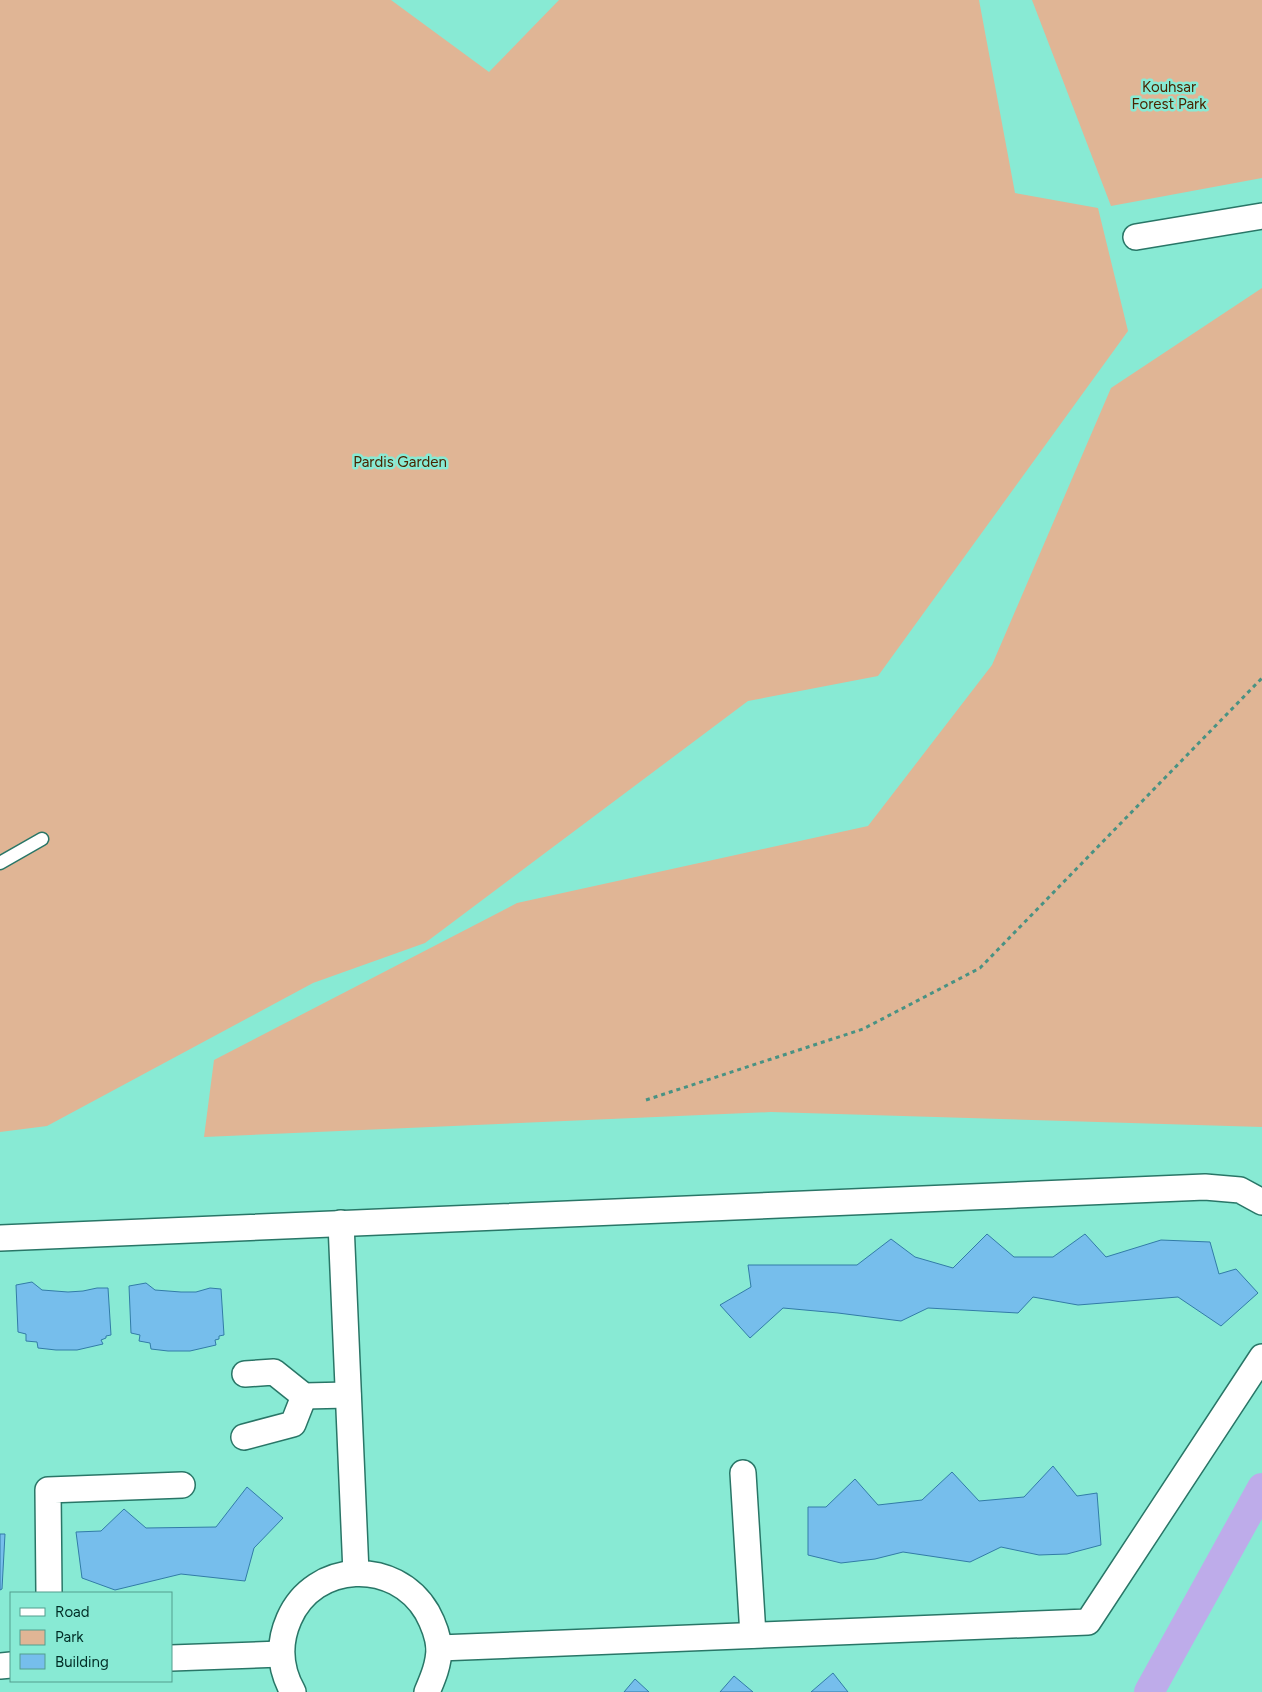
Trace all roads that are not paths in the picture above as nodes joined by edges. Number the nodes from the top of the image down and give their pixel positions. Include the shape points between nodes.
1 (1262, 216) edge
2 (1136, 237) dead end
3 (42, 839) dead end
4 (0, 863) edge
5 (1262, 1202) edge
6 (341, 1223) junction
7 (0, 1238) edge
8 (1262, 1357) edge
9 (245, 1374) dead end
10 (348, 1395) junction
11 (304, 1396) junction
12 (244, 1437) dead end
13 (743, 1473) dead end
14 (182, 1485) dead end
15 (356, 1573) junction
16 (49, 1592) edge
17 (753, 1636) junction
18 (439, 1648) junction
19 (281, 1654) junction
20 (172, 1658) edge
21 (294, 1692) edge
22 (427, 1692) edge

1 - 2 street
3 - 4 lane
5 - 6 street via 1240,1190 1206,1187
6 - 7 street
6 - 10 street
8 - 17 street via 1088,1622
9 - 11 street via 274,1372
10 - 11 street
10 - 15 street
11 - 12 street via 293,1424
13 - 17 street
14 - 16 street via 48,1490
15 - 18 street via 381,1576 404,1586 422,1603 434,1624
15 - 19 street via 332,1577 311,1590 294,1607 284,1630
17 - 18 street
18 - 22 street via 436,1672
19 - 20 street
19 - 21 street via 286,1678

